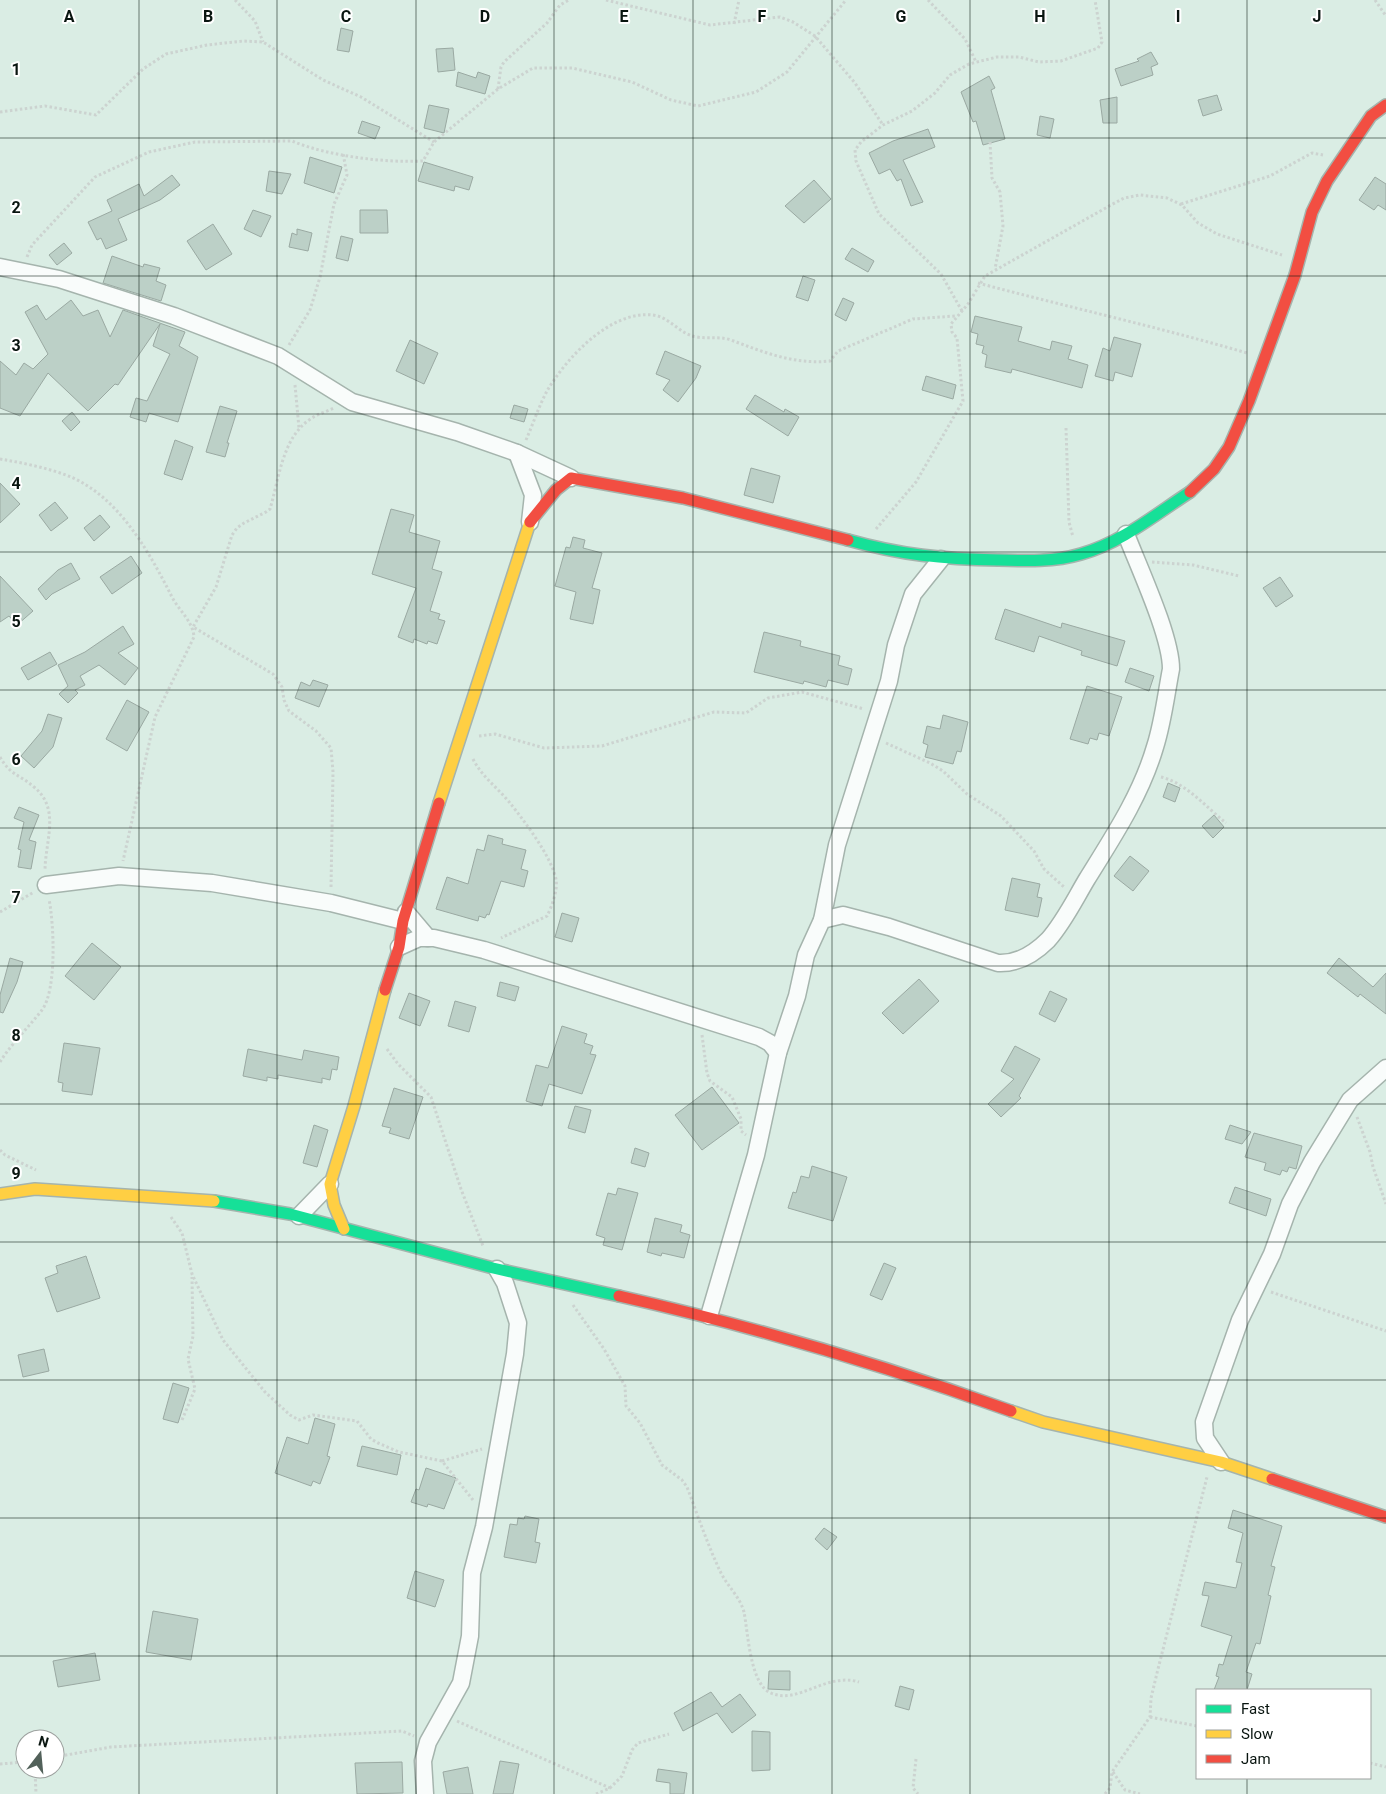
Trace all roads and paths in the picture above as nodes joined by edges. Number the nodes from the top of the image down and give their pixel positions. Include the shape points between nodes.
1 (235, 0) edge
2 (570, 0) edge
3 (606, 0) edge
4 (739, 0) edge
5 (846, 0) edge
6 (928, 0) edge
7 (1095, 0) edge
8 (1375, 0) edge
9 (1386, 16) edge
10 (734, 24) junction
11 (816, 36) junction
12 (263, 42) junction
13 (976, 62) junction
14 (498, 89) junction
15 (1386, 105) edge
16 (0, 112) edge
17 (883, 125) junction
18 (434, 142) junction
19 (990, 142) dead end
20 (343, 153) junction
21 (1340, 161) junction
22 (1180, 204) junction
23 (1299, 261) junction
24 (0, 267) edge
25 (994, 270) junction
26 (22, 272) junction
27 (978, 284) junction
28 (962, 311) junction
29 (955, 316) junction
30 (1265, 358) junction
31 (284, 359) junction
32 (346, 400) junction
33 (299, 428) junction
34 (1066, 428) dead end
35 (519, 454) junction
36 (0, 458) edge
37 (571, 478) junction
38 (530, 522) junction
39 (1126, 534) junction
40 (854, 542) junction
41 (1083, 554) junction
42 (941, 560) junction
43 (1137, 562) junction
44 (1239, 576) dead end
45 (194, 627) junction
46 (879, 714) junction
47 (463, 729) junction
48 (871, 738) junction
49 (468, 743) junction
50 (0, 757) edge
51 (1146, 773) junction
52 (1226, 823) dead end
53 (119, 876) junction
54 (46, 885) junction
55 (1077, 896) junction
56 (331, 903) junction
57 (0, 912) edge
58 (405, 917) junction
59 (822, 920) junction
60 (428, 938) junction
61 (398, 947) junction
62 (484, 950) junction
63 (700, 1019) junction
64 (372, 1031) junction
65 (778, 1053) junction
66 (0, 1062) edge
67 (1386, 1068) edge
68 (1350, 1100) junction
69 (758, 1144) junction
70 (330, 1184) junction
71 (0, 1194) edge
72 (156, 1196) junction
73 (1386, 1204) edge
74 (299, 1216) junction
75 (344, 1229) junction
76 (495, 1268) junction
77 (192, 1274) junction
78 (556, 1283) junction
79 (1256, 1287) junction
80 (709, 1316) junction
81 (1386, 1331) edge
82 (182, 1420) dead end
83 (497, 1445) junction
84 (442, 1461) junction
85 (1216, 1461) junction
86 (488, 1506) junction
87 (1386, 1517) edge
88 (859, 1682) dead end
89 (446, 1712) junction
90 (1150, 1717) junction
91 (1196, 1726) edge
92 (669, 1734) dead end
93 (428, 1742) junction
94 (65, 1755) edge
95 (916, 1759) dead end
96 (15, 1763) edge
97 (1371, 1763) edge
98 (0, 1764) edge
99 (1386, 1767) edge
100 (1112, 1772) junction
101 (35, 1779) edge
102 (609, 1788) junction
103 (36, 1794) edge
104 (425, 1794) edge
105 (596, 1794) edge
106 (611, 1794) edge
107 (918, 1794) edge
108 (1105, 1794) edge
109 (1140, 1794) edge

1 - 12 path via 255,21
2 - 14 path via 560,5 547,23 504,62
3 - 10 path via 710,25
4 - 10 path
5 - 11 path
6 - 13 path via 965,39
7 - 13 path via 1102,42 1098,48 1061,61 1039,62 1004,57
8 - 9 path
10 - 11 path via 780,17
11 - 14 path via 787,72 756,92 698,106 671,100 632,82 572,68 533,68
11 - 17 path via 855,83
12 - 16 path via 234,42 166,54 143,69 96,115 45,106
12 - 18 path via 323,80 361,97
13 - 17 path via 950,75 935,93 912,111
14 - 18 path
15 - 21 street via 1371,116
17 - 28 path via 855,150 870,196 880,214 941,274
18 - 20 path via 423,162 368,159
19 - 25 path via 992,178 1000,192 1003,226
20 - 26 path via 292,141 195,142 149,152 95,177 32,245
20 - 31 path via 347,175 334,204 320,277 313,301
21 - 22 path via 1312,153 1270,176
21 - 23 street via 1312,212
22 - 23 path via 1198,223 1217,234
22 - 25 path via 1166,198 1140,195 1124,198
23 - 30 street
24 - 26 street
25 - 27 path
26 - 31 street via 59,279 174,316
27 - 28 path
27 - 30 path via 1179,333
28 - 29 path
29 - 35 path via 913,319 838,351 830,361 820,362 790,360 724,338 697,337 684,333 661,316 637,314 617,321 577,353 546,393
29 - 40 path via 951,324 957,338 963,401 916,482 898,506 880,527
30 - 39 street via 1232,440 1214,469 1194,489
31 - 32 street
31 - 33 path via 297,396
32 - 33 path
32 - 35 street via 457,432
33 - 45 path via 281,464 270,509 236,528 216,587
34 - 41 path via 1069,522 1074,541
35 - 37 street
35 - 38 street via 533,495
36 - 45 path via 70,477 106,499 141,542 177,606
37 - 38 street via 556,490
37 - 40 street via 683,498
38 - 47 street
39 - 41 street
39 - 43 street
40 - 42 street via 889,552
41 - 42 street via 1049,561
42 - 46 street via 913,594
43 - 44 path via 1171,562
43 - 51 street via 1171,657 1156,746
45 - 53 path via 194,637 155,717
45 - 56 path via 273,674 282,687 289,711 316,731 331,748
46 - 48 street
46 - 49 path via 802,692 768,698 746,713 714,712 602,746 544,748 517,739 485,734
47 - 49 path
47 - 58 street
48 - 55 path via 922,758 943,771 967,794 1002,816 1034,851 1044,869
48 - 59 street via 837,845
49 - 62 path via 477,766 510,802 544,853 556,879 556,892 547,916 497,940
50 - 54 path via 7,770 34,787 47,800 51,819
51 - 52 path via 1169,779
51 - 55 street
53 - 54 street
53 - 56 street via 212,883
54 - 57 path
54 - 66 path via 52,952 48,995 43,1009 12,1043
55 - 59 street via 1048,940 1022,960 1008,964 843,915
56 - 58 street
58 - 60 street
58 - 61 street
59 - 65 street via 806,955 797,996
60 - 61 street via 419,938
60 - 62 street
61 - 64 street
62 - 63 street
63 - 65 street via 758,1037 770,1043
63 - 69 path via 710,1082 732,1097 742,1119 741,1131
64 - 70 street
64 - 76 path via 398,1064 431,1097 461,1189
65 - 69 street
67 - 68 street
68 - 73 path
68 - 79 street via 1290,1204
69 - 80 street
70 - 74 street
70 - 75 street
71 - 72 street via 35,1189
72 - 74 street via 225,1202
72 - 77 path via 182,1233
74 - 75 street
75 - 76 street
76 - 78 street
76 - 83 street via 505,1283 518,1323
77 - 82 path via 193,1336 188,1359 195,1389
77 - 84 path via 223,1340 265,1392 290,1415 298,1420 312,1415 357,1421 378,1443 399,1452
78 - 80 street
78 - 88 path via 604,1349 625,1386 626,1406 640,1423 662,1465 682,1480 687,1488 722,1574 743,1610 760,1684 771,1694 781,1695 801,1693 828,1681 849,1679
79 - 81 path
79 - 85 street via 1240,1320 1204,1422 1205,1438
80 - 85 street via 938,1385 1043,1422
83 - 84 path
83 - 86 street
84 - 86 path via 471,1500
85 - 87 street
85 - 90 path via 1158,1669
86 - 89 street via 472,1573 470,1636 461,1683
89 - 93 street
89 - 102 path via 460,1724
90 - 91 path
90 - 100 path
92 - 102 path via 638,1743 622,1776
93 - 94 path via 402,1731 111,1747
93 - 104 street via 423,1761
95 - 107 path via 913,1788
96 - 98 path
97 - 99 path
100 - 108 path via 1110,1788
100 - 109 path via 1125,1790
101 - 103 path
102 - 105 path
102 - 106 path

